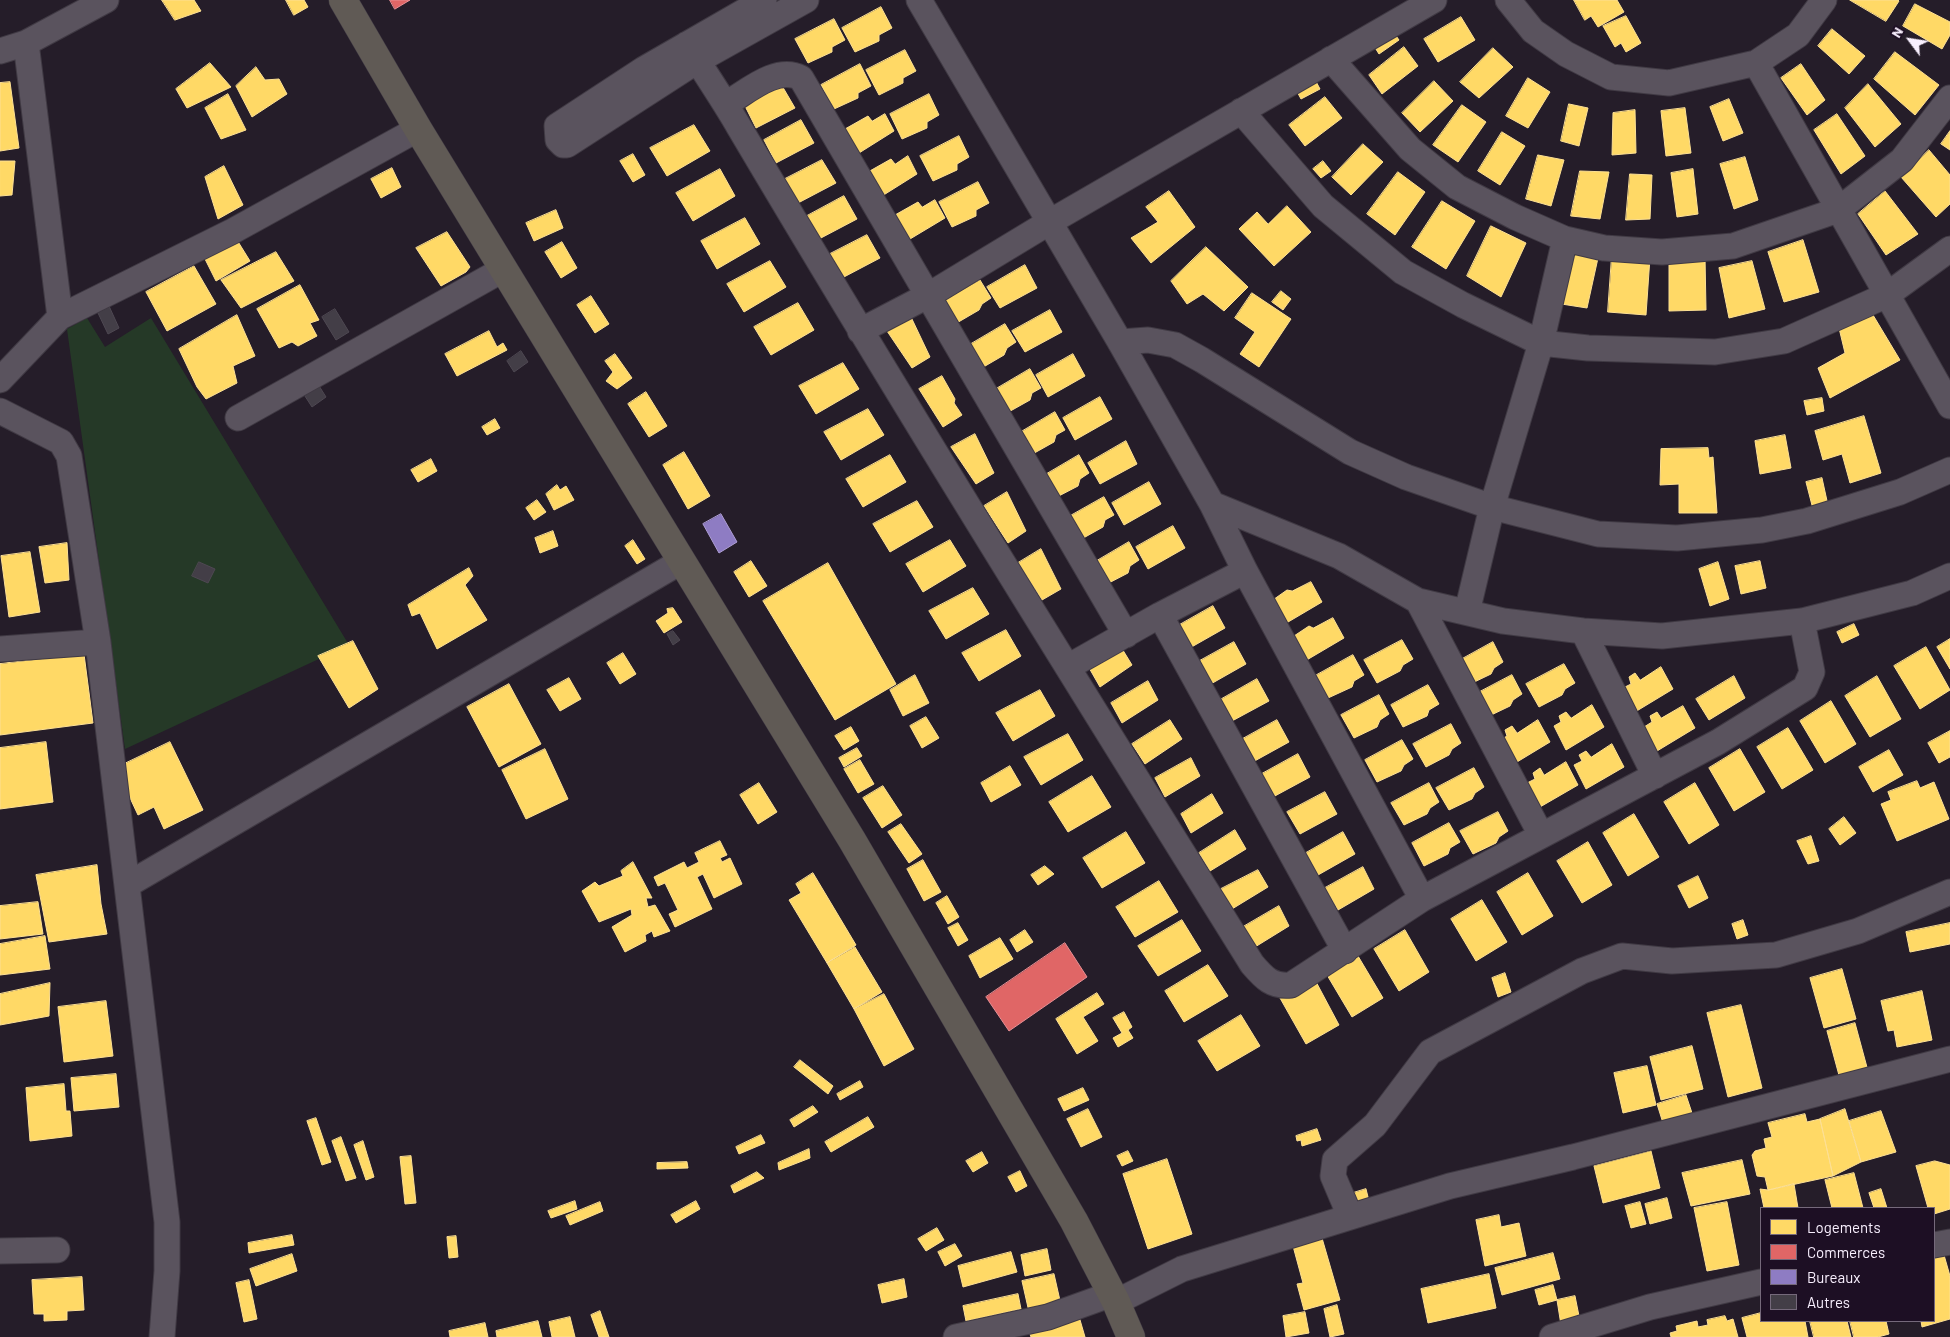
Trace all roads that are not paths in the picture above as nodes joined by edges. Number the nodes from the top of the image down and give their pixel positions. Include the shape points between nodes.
1 (106, 0) edge
2 (343, 0) edge
3 (764, 0) edge
4 (806, 0) edge
5 (919, 0) edge
6 (1434, 0) edge
7 (1508, 0) edge
8 (1824, 0) edge
9 (26, 44) junction
10 (0, 52) edge
11 (692, 52) junction
12 (1331, 59) junction
13 (1756, 63) junction
14 (1950, 98) edge
15 (726, 104) junction
16 (1241, 111) junction
17 (418, 128) junction
18 (1838, 210) junction
19 (1048, 223) junction
20 (1565, 239) junction
21 (1950, 250) edge
22 (504, 268) junction
23 (929, 295) junction
24 (1886, 295) junction
25 (60, 317) junction
26 (860, 331) junction
27 (1120, 342) junction
28 (1541, 343) junction
29 (0, 380) edge
30 (1950, 406) edge
31 (0, 411) edge
32 (238, 418) dead end
33 (1950, 470) edge
34 (1212, 504) junction
35 (1492, 507) junction
36 (682, 561) junction
37 (1245, 571) junction
38 (1950, 576) edge
39 (1418, 601) junction
40 (1467, 612) junction
41 (1160, 615) junction
42 (1802, 621) junction
43 (1583, 631) junction
44 (1126, 635) junction
45 (98, 642) junction
46 (0, 649) edge
47 (1068, 668) junction
48 (1655, 776) junction
49 (1542, 835) junction
50 (127, 885) junction
51 (1950, 892) edge
52 (1422, 899) junction
53 (1345, 951) junction
54 (1950, 1059) edge
55 (1350, 1216) junction
56 (1950, 1242) edge
57 (1935, 1245) edge
58 (57, 1250) dead end
59 (0, 1251) edge
60 (1760, 1282) edge
61 (1114, 1298) junction
62 (162, 1337) edge
63 (956, 1337) edge
64 (1131, 1337) edge
65 (1552, 1337) edge

1 - 9 street
2 - 17 highway
3 - 11 street
4 - 11 street
5 - 19 street
6 - 12 street
7 - 13 street via 1533,31 1566,54 1612,77 1669,83
8 - 13 street via 1798,35
9 - 10 street
9 - 25 street
11 - 11 street via 644,69 557,126 558,140 567,145
11 - 15 street
12 - 16 street
12 - 20 street via 1410,148 1457,186 1514,217
13 - 18 street
14 - 18 street via 1902,160
15 - 23 street via 774,76 792,74 801,78
15 - 26 street
16 - 19 street
16 - 28 street via 1323,206 1403,272
17 - 22 highway
17 - 25 street via 233,231
18 - 20 street via 1733,246 1662,252 1604,248
18 - 24 street
19 - 23 street
19 - 27 street
20 - 28 street
21 - 24 street
22 - 32 street
22 - 36 highway
23 - 26 street
23 - 44 street
24 - 28 street via 1784,341 1714,352 1588,348
24 - 30 street
25 - 29 street
26 - 47 street
27 - 34 street
27 - 35 street via 1148,340 1174,345 1350,452 1406,477
28 - 35 street
31 - 45 street via 61,442 69,456
33 - 35 street via 1900,492 1807,521 1719,535 1678,538 1598,534
34 - 37 street
34 - 39 street via 1339,556
35 - 40 street
36 - 50 street
36 - 61 highway via 852,840 1074,1221
37 - 41 street
37 - 52 street
38 - 42 street via 1912,593
39 - 40 street
39 - 49 street
40 - 43 street via 1503,621
41 - 44 street
41 - 53 street
42 - 43 street via 1662,636
42 - 48 street via 1812,672 1804,688 1718,742
43 - 48 street
44 - 47 street
45 - 46 street
45 - 50 street
47 - 53 street via 1252,964 1266,980 1281,986 1291,985
48 - 49 street
49 - 52 street
50 - 62 street via 167,1222
51 - 55 street via 1858,931 1776,955 1672,961 1622,956 1582,970 1510,1007 1430,1052 1375,1124 1335,1160 1333,1176
52 - 53 street
54 - 55 street via 1450,1186
55 - 61 street via 1182,1269
56 - 57 street
58 - 59 street
60 - 65 street via 1650,1306
61 - 63 street via 1048,1317
61 - 64 highway

